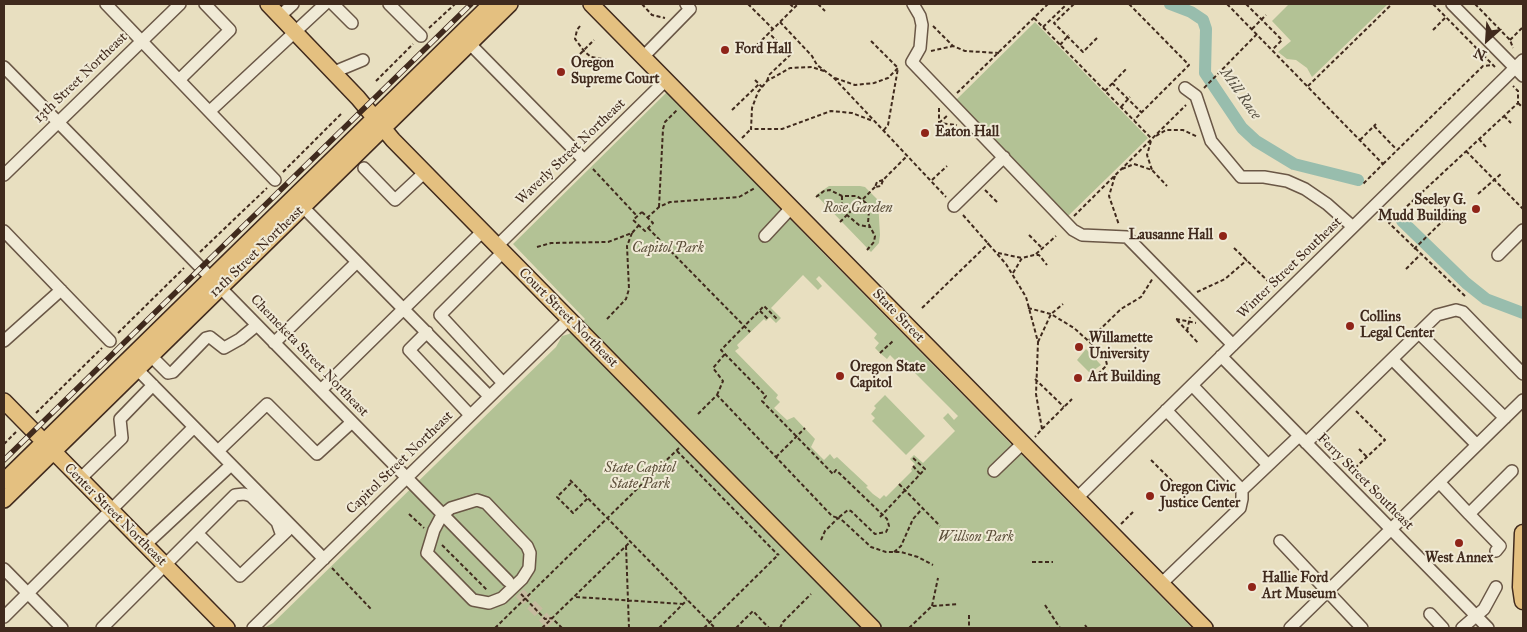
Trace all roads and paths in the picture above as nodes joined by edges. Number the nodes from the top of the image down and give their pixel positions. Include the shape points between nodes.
1 (106, 4) edge
2 (180, 4) edge
3 (205, 4) edge
4 (268, 4) edge
5 (294, 4) edge
6 (325, 4) edge
7 (333, 4) edge
8 (389, 4) edge
9 (492, 4) edge
10 (510, 4) edge
11 (591, 4) edge
12 (642, 4) edge
13 (686, 4) edge
14 (748, 4) edge
15 (790, 4) edge
16 (798, 4) edge
17 (818, 4) edge
18 (913, 4) edge
19 (1048, 4) edge
20 (1067, 4) edge
21 (1074, 4) edge
22 (1129, 4) edge
23 (1227, 4) edge
24 (1246, 4) edge
25 (1392, 4) edge
26 (1433, 4) edge
27 (1452, 4) edge
28 (1474, 4) edge
29 (794, 8) junction
30 (825, 11) dead end
31 (1266, 14) dead end
32 (280, 16) junction
33 (671, 16) dead end
34 (920, 16) junction
35 (1446, 17) junction
36 (1034, 18) junction
37 (1261, 19) junction
38 (780, 22) junction
39 (352, 23) dead end
40 (580, 26) dead end
41 (1043, 27) junction
42 (1523, 27) edge
43 (773, 29) junction
44 (1252, 29) junction
45 (1433, 30) dead end
46 (296, 33) junction
47 (768, 33) junction
48 (1257, 34) junction
49 (420, 36) dead end
50 (1068, 36) junction
51 (1097, 38) dead end
52 (142, 40) junction
53 (594, 40) dead end
54 (1510, 40) junction
55 (871, 41) dead end
56 (470, 43) junction
57 (1060, 45) junction
58 (953, 46) junction
59 (1513, 48) dead end
60 (1272, 50) junction
61 (584, 51) junction
62 (999, 53) junction
63 (580, 54) dead end
64 (748, 54) dead end
65 (918, 55) junction
66 (643, 57) junction
67 (363, 60) dead end
68 (614, 61) dead end
69 (4, 67) edge
70 (898, 68) junction
71 (1127, 68) dead end
72 (1521, 68) edge
73 (826, 71) junction
74 (334, 72) junction
75 (833, 77) junction
76 (180, 80) junction
77 (666, 80) junction
78 (755, 80) dead end
79 (767, 81) junction
80 (1509, 82) dead end
81 (1112, 83) junction
82 (759, 84) junction
83 (1307, 86) junction
84 (762, 87) junction
85 (1185, 88) dead end
86 (961, 90) dead end
87 (1105, 91) junction
88 (1196, 96) junction
89 (1129, 98) junction
90 (686, 101) junction
91 (1518, 103) junction
92 (1121, 107) junction
93 (1523, 108) edge
94 (732, 110) dead end
95 (210, 111) junction
96 (1141, 112) junction
97 (1504, 116) junction
98 (945, 118) dead end
99 (1134, 120) junction
100 (58, 121) junction
101 (875, 122) junction
102 (379, 123) junction
103 (939, 123) dead end
104 (1511, 123) dead end
105 (884, 130) junction
106 (1152, 139) junction
107 (1479, 139) junction
108 (1360, 140) junction
109 (1204, 142) dead end
110 (1486, 147) dead end
111 (1397, 150) junction
112 (1466, 151) junction
113 (908, 156) junction
114 (1004, 157) junction
115 (584, 160) junction
116 (1383, 164) junction
117 (947, 166) dead end
118 (364, 168) dead end
119 (1152, 170) junction
120 (425, 172) junction
121 (1117, 172) junction
122 (1502, 173) dead end
123 (4, 175) edge
124 (275, 180) dead end
125 (764, 180) junction
126 (883, 180) junction
127 (1494, 180) junction
128 (931, 181) junction
129 (1362, 184) dead end
130 (1168, 186) dead end
131 (875, 187) junction
132 (1478, 194) dead end
133 (842, 196) junction
134 (816, 197) dead end
135 (862, 200) junction
136 (994, 200) dead end
137 (998, 203) dead end
138 (659, 206) junction
139 (954, 206) junction
140 (303, 207) junction
141 (791, 208) junction
142 (1082, 208) dead end
143 (1523, 209) edge
144 (1454, 210) dead end
145 (847, 215) junction
146 (637, 216) junction
147 (647, 218) junction
148 (840, 222) dead end
149 (639, 226) junction
150 (870, 226) junction
151 (1353, 227) junction
152 (648, 228) junction
153 (1523, 230) edge
154 (4, 231) edge
155 (483, 232) junction
156 (632, 233) junction
157 (765, 236) dead end
158 (1029, 236) dead end
159 (1056, 236) dead end
160 (1128, 237) junction
161 (989, 243) junction
162 (537, 247) dead end
163 (1042, 248) junction
164 (1234, 248) dead end
165 (500, 249) junction
166 (1414, 249) junction
167 (866, 250) dead end
168 (996, 251) junction
169 (1036, 254) junction
170 (1420, 255) junction
171 (1498, 255) dead end
172 (1022, 258) junction
173 (1247, 260) junction
174 (357, 262) junction
175 (1048, 265) dead end
176 (1406, 269) dead end
177 (1160, 271) junction
178 (1012, 274) junction
179 (216, 283) junction
180 (61, 290) junction
181 (1282, 296) junction
182 (1465, 296) dead end
183 (1186, 297) junction
184 (1064, 304) dead end
185 (922, 308) dead end
186 (1028, 308) junction
187 (404, 309) junction
188 (760, 311) junction
189 (1051, 314) junction
190 (569, 318) junction
191 (607, 319) dead end
192 (768, 319) dead end
193 (1176, 319) dead end
194 (778, 320) dead end
195 (257, 325) junction
196 (745, 326) junction
197 (427, 332) junction
198 (750, 332) dead end
199 (1419, 333) junction
200 (894, 340) dead end
201 (1089, 340) junction
202 (4, 341) edge
203 (110, 341) dead end
204 (274, 342) junction
205 (1038, 342) junction
206 (1199, 344) dead end
207 (1233, 345) junction
208 (880, 353) dead end
209 (725, 354) junction
210 (151, 356) junction
211 (1221, 356) junction
212 (1392, 359) junction
213 (138, 369) junction
214 (1523, 374) edge
215 (1095, 377) dead end
216 (1035, 379) junction
217 (503, 383) junction
218 (153, 385) junction
219 (1192, 385) junction
220 (321, 390) junction
221 (489, 396) junction
222 (717, 396) junction
223 (1072, 399) dead end
224 (1523, 400) edge
225 (4, 401) edge
226 (1348, 402) junction
227 (1064, 407) junction
228 (1166, 410) junction
229 (698, 414) dead end
230 (470, 415) junction
231 (1505, 418) junction
232 (352, 422) junction
233 (194, 427) junction
234 (804, 428) dead end
235 (1042, 429) junction
236 (796, 436) junction
237 (10, 438) dead end
238 (1302, 439) junction
239 (688, 440) junction
240 (4, 444) edge
241 (1024, 445) junction
242 (1477, 445) junction
243 (48, 447) junction
244 (1359, 449) dead end
245 (218, 451) junction
246 (676, 451) junction
247 (776, 457) junction
248 (912, 457) dead end
249 (1367, 457) junction
250 (1151, 460) dead end
251 (231, 465) junction
252 (1268, 465) junction
253 (913, 466) dead end
254 (1355, 468) dead end
255 (994, 471) dead end
256 (1512, 471) dead end
257 (920, 474) junction
258 (80, 478) junction
259 (405, 478) junction
260 (4, 481) edge
261 (1439, 482) junction
262 (899, 484) dead end
263 (1176, 485) dead end
264 (904, 490) junction
265 (1242, 490) junction
266 (588, 498) junction
267 (1077, 498) junction
268 (4, 500) edge
269 (922, 509) junction
270 (111, 511) junction
271 (1134, 511) dead end
272 (409, 514) dead end
273 (1469, 514) junction
274 (442, 515) junction
275 (881, 515) junction
276 (607, 518) junction
277 (838, 518) junction
278 (277, 522) junction
279 (292, 526) junction
280 (940, 526) dead end
281 (1391, 529) junction
282 (1112, 533) junction
283 (1523, 533) edge
284 (198, 534) junction
285 (432, 535) junction
286 (282, 536) junction
287 (821, 540) dead end
288 (1280, 541) dead end
289 (630, 542) junction
290 (790, 544) junction
291 (145, 545) junction
292 (626, 546) junction
293 (1496, 551) dead end
294 (894, 552) junction
295 (778, 555) junction
296 (324, 558) junction
297 (1032, 562) dead end
298 (1053, 562) dead end
299 (933, 565) dead end
300 (166, 566) junction
301 (4, 569) edge
302 (938, 578) dead end
303 (511, 584) junction
304 (1161, 584) junction
305 (1496, 587) dead end
306 (1327, 592) junction
307 (28, 593) junction
308 (811, 594) dead end
309 (574, 597) junction
310 (502, 598) junction
311 (525, 599) junction
312 (628, 600) junction
313 (687, 600) junction
314 (1523, 601) edge
315 (683, 604) junction
316 (958, 604) dead end
317 (1045, 605) dead end
318 (932, 606) junction
319 (372, 609) dead end
320 (1430, 614) dead end
321 (969, 615) dead end
322 (1476, 615) junction
323 (4, 617) edge
324 (552, 618) junction
325 (545, 619) junction
326 (709, 623) junction
327 (1085, 625) dead end
328 (62, 628) edge
329 (102, 628) edge
330 (227, 628) edge
331 (253, 628) edge
332 (495, 628) edge
333 (543, 628) edge
334 (562, 628) edge
335 (629, 628) edge
336 (659, 628) edge
337 (704, 628) edge
338 (715, 628) edge
339 (736, 628) edge
340 (769, 628) edge
341 (780, 628) edge
342 (873, 628) edge
343 (909, 628) edge
344 (970, 628) edge
345 (1060, 628) edge
346 (1087, 628) edge
347 (1205, 628) edge
348 (1290, 628) edge
349 (1362, 628) edge
350 (1443, 628) edge
351 (1462, 628) edge
352 (1488, 628) edge

1 - 52 street
2 - 52 street, 13th Street Northeast
3 - 76 street via 230,30
4 - 32 main road, Court Street Northeast
5 - 32 street
6 - 46 street
7 - 39 street
8 - 49 street
9 - 102 main road, 12th Street Northeast
10 - 56 main road, 12th Street Northeast
11 - 66 main road, State Street
12 - 33 path via 657,17
13 - 66 street via 690,9
14 - 43 path
15 - 29 path
16 - 29 path
17 - 30 path
18 - 34 street
19 - 36 path
20 - 41 path
21 - 50 path via 1054,23
22 - 96 path via 1189,65
23 - 44 path
24 - 37 path
25 - 83 path
26 - 35 path
27 - 72 street
28 - 54 path
29 - 38 path
31 - 37 path
32 - 46 main road, Court Street Northeast
34 - 58 path
34 - 65 street via 922,31
35 - 45 path
35 - 111 path via 1494,66 1483,66
36 - 41 path
36 - 62 path
37 - 44 path
37 - 60 path via 1282,40
38 - 43 path
38 - 73 path
40 - 61 path via 575,39
41 - 57 path
42 - 54 path
43 - 47 path
44 - 48 path
46 - 74 main road, Court Street Northeast
46 - 95 street
47 - 64 path
47 - 79 path via 790,55
48 - 60 path
48 - 88 path
50 - 51 path via 1083,52
50 - 57 path
52 - 76 street
52 - 100 street, 13th Street Northeast
53 - 61 path
54 - 59 path
55 - 70 path
56 - 102 main road, 12th Street Northeast
56 - 115 street
57 - 87 path
58 - 62 path via 965,51
58 - 65 path
60 - 83 path
61 - 63 path
61 - 68 path via 591,57
62 - 86 path
65 - 114 street via 912,62
66 - 77 main road, State Street
67 - 74 street
69 - 100 street, Chemeketa Street Northeast
70 - 75 path via 888,78 865,85
70 - 105 path via 888,125
71 - 81 path
72 - 151 street, Winter Street Southeast
73 - 75 path
73 - 79 path via 812,67 790,68
74 - 102 main road, Court Street Northeast
75 - 101 path
76 - 95 street
77 - 90 main road, State Street
77 - 115 street, Waverly Street Northeast
78 - 82 path
79 - 84 path
80 - 91 path via 1518,91
81 - 87 path
81 - 89 path
82 - 84 path
82 - 94 path
83 - 108 path
84 - 101 path via 752,108 751,129 782,129 831,111 852,113
85 - 88 street
87 - 92 path
88 - 106 path
88 - 151 street via 1212,141 1242,177 1264,177 1299,186 1327,204
89 - 92 path
89 - 96 path
90 - 125 main road, State Street
90 - 138 path via 662,129
91 - 93 path
91 - 97 path
92 - 99 path
95 - 124 street
96 - 99 path
97 - 104 path
97 - 107 path
98 - 103 path
99 - 106 path
100 - 123 street, 13th Street Northeast
100 - 179 street, Chemeketa Street Northeast
101 - 105 path
102 - 120 main road, Court Street Northeast
102 - 140 main road, 12th Street Northeast
102 - 179 main road, 12th Street Northeast
105 - 113 path
106 - 109 path via 1166,130 1183,130
106 - 119 path via 1147,155
106 - 121 path
107 - 110 path
107 - 112 path
108 - 111 path via 1375,126
108 - 116 path
111 - 116 path
112 - 127 path
112 - 166 path via 1390,223
113 - 126 path
113 - 128 path
114 - 139 street
114 - 160 street via 1073,230 1082,235
115 - 146 path
115 - 165 street, Waverly Street Northeast
116 - 129 path
117 - 128 path
118 - 120 street via 395,200
119 - 121 path via 1134,164
119 - 130 path
120 - 155 main road, Court Street Northeast
121 - 142 path
121 - 160 path via 1109,196 1116,219
122 - 127 path
125 - 138 path via 739,197 682,199
125 - 141 main road, State Street
126 - 131 path
126 - 131 path via 881,186
127 - 132 path
127 - 143 path
128 - 139 path
131 - 135 path
133 - 134 path via 830,190
133 - 135 path via 857,196
133 - 145 path via 842,207
135 - 145 path
135 - 150 path via 868,207
136 - 137 path
138 - 147 path
139 - 161 path
140 - 174 street
140 - 179 main road, 12th Street Northeast
141 - 157 street
141 - 241 main road, State Street
144 - 166 path
145 - 148 path
145 - 150 path via 859,225
146 - 147 path via 642,212
146 - 149 path via 633,220
147 - 152 path via 653,223
149 - 152 path via 645,231
149 - 156 path
150 - 167 path via 875,239
151 - 181 street, Winter Street Southeast
152 - 196 path
153 - 171 street
154 - 180 street
155 - 165 main road, Court Street Northeast
155 - 187 street
156 - 162 path via 608,242 552,243
156 - 191 path via 627,246 626,299
158 - 163 path
159 - 163 path
160 - 177 street
161 - 168 path
161 - 185 path
163 - 169 path
164 - 173 path
165 - 190 main road, Court Street Northeast
165 - 217 street, Waverly Street Northeast via 440,315
166 - 170 path
168 - 172 path
168 - 178 path
169 - 172 path
169 - 175 path
170 - 176 path
170 - 182 path
172 - 178 path
173 - 181 path
173 - 183 path via 1225,279
174 - 187 street
174 - 204 street
177 - 183 street
177 - 201 path via 1141,297 1121,309
178 - 186 path via 1026,297
179 - 195 street, Chemeketa Street Northeast
179 - 210 main road, 12th Street Northeast
179 - 243 main road, 12th Street Northeast
180 - 202 street
180 - 203 street
181 - 207 street, Winter Street Southeast
183 - 207 street
184 - 189 path
186 - 189 path
186 - 205 path
187 - 197 street
187 - 220 street
188 - 192 path
188 - 194 path via 764,306
188 - 196 path
189 - 201 path
189 - 205 path
190 - 217 street, Capitol Street Northeast
190 - 239 main road, Court Street Northeast
193 - 206 path
195 - 204 street, Chemeketa Street Northeast
195 - 210 street via 224,348 210,337 206,338 173,372 168,373
196 - 198 path
196 - 209 path via 719,350
197 - 221 street
197 - 230 street via 409,350
199 - 212 street
199 - 214 street via 1437,316 1456,310 1462,312
199 - 231 street
200 - 208 path
201 - 215 path via 1105,356 1107,365
204 - 220 street, Chemeketa Street Northeast
205 - 216 path
207 - 211 street, Winter Street Southeast
209 - 222 path via 714,366 723,381
209 - 236 path via 766,396 762,401
210 - 213 main road, 12th Street Northeast
211 - 219 street, Winter Street Southeast
211 - 238 street, Ferry Street Southeast
212 - 226 street
212 - 242 street
213 - 218 street
213 - 243 main road, 12th Street Northeast
216 - 227 path
216 - 235 path
217 - 221 street, Capitol Street Northeast
218 - 233 street
218 - 258 street via 120,419 122,438
219 - 228 street, Winter Street Southeast
219 - 252 street
220 - 232 street, Chemeketa Street Northeast
221 - 230 street, Capitol Street Northeast
222 - 229 path
222 - 247 path
223 - 227 path
224 - 231 street
225 - 243 main road, Center Street Northeast
226 - 238 street
226 - 249 path via 1385,440
227 - 235 path
228 - 265 street
228 - 267 street, Winter Street Southeast
230 - 259 street, Capitol Street Northeast
231 - 242 street
232 - 245 street via 317,454 267,404
232 - 259 street, Chemeketa Street Northeast
233 - 245 street
233 - 270 street
234 - 236 path
235 - 241 path
236 - 247 path
236 - 275 path via 833,474 836,470
237 - 240 path
238 - 252 street
238 - 281 street, Ferry Street Southeast
239 - 246 path
239 - 290 main road, Court Street Northeast
241 - 255 street
241 - 267 main road, State Street
242 - 261 street
243 - 258 main road, Center Street Northeast
243 - 260 main road, 12th Street Northeast
243 - 268 main road, 12th Street Northeast
244 - 249 path
245 - 251 street
246 - 276 path
246 - 295 path
247 - 277 path via 832,516
248 - 257 path via 925,469
249 - 254 path
250 - 263 path
251 - 279 street
251 - 291 street
252 - 265 street
253 - 257 path
256 - 273 street
257 - 264 path
258 - 270 main road, Center Street Northeast
259 - 274 street, Chemeketa Street Northeast
259 - 296 street, Capitol Street Northeast
261 - 273 street
261 - 281 street
262 - 264 path
264 - 269 path
264 - 275 path
265 - 304 street via 1240,508
266 - 266 path via 571,481 558,497 573,513
266 - 276 path
267 - 282 main road, State Street
269 - 280 path
269 - 294 path via 913,519 901,546
270 - 291 main road, Center Street Northeast
270 - 307 street
271 - 282 path
272 - 285 path
273 - 293 street via 1500,546
274 - 285 street
274 - 303 street, Chemeketa Street Northeast
274 - 303 street via 451,508 477,500 486,502 530,553 529,568
275 - 277 path via 888,519 889,526 881,535 875,534 851,511
276 - 289 path
276 - 311 path
277 - 287 path
277 - 294 path via 871,548
278 - 279 street
278 - 284 street via 251,496 236,495
278 - 286 street
279 - 286 street
279 - 296 street
281 - 306 street
281 - 322 street, Ferry Street Southeast
282 - 304 main road, State Street
283 - 314 highway
284 - 286 street via 240,576
284 - 300 street
285 - 310 path via 492,595
285 - 310 street via 428,556 473,600 489,603
288 - 306 street
289 - 292 path
289 - 313 path
290 - 295 path
290 - 342 main road, Court Street Northeast
291 - 300 main road, Center Street Northeast
292 - 309 path
292 - 312 path
294 - 299 path via 918,557
295 - 326 path
296 - 319 path
296 - 331 street, Capitol Street Northeast
297 - 298 path
300 - 329 street
300 - 330 main road, Center Street Northeast
301 - 307 street
302 - 318 path
303 - 310 street
303 - 311 path
304 - 347 main road, State Street
305 - 322 street via 1488,604
306 - 348 street
306 - 349 street
307 - 323 street
307 - 328 street
308 - 341 path
309 - 312 path
309 - 324 path
311 - 325 path
311 - 332 path
312 - 315 path
312 - 335 path
313 - 315 path
313 - 326 path
315 - 336 path
316 - 318 path
317 - 345 path
318 - 343 path
320 - 350 street
321 - 344 path
322 - 351 street
322 - 352 street, Ferry Street Southeast
324 - 325 path
324 - 333 path
324 - 334 path
325 - 333 path
326 - 337 path
326 - 338 path
327 - 346 path
339 - 340 path via 753,611

